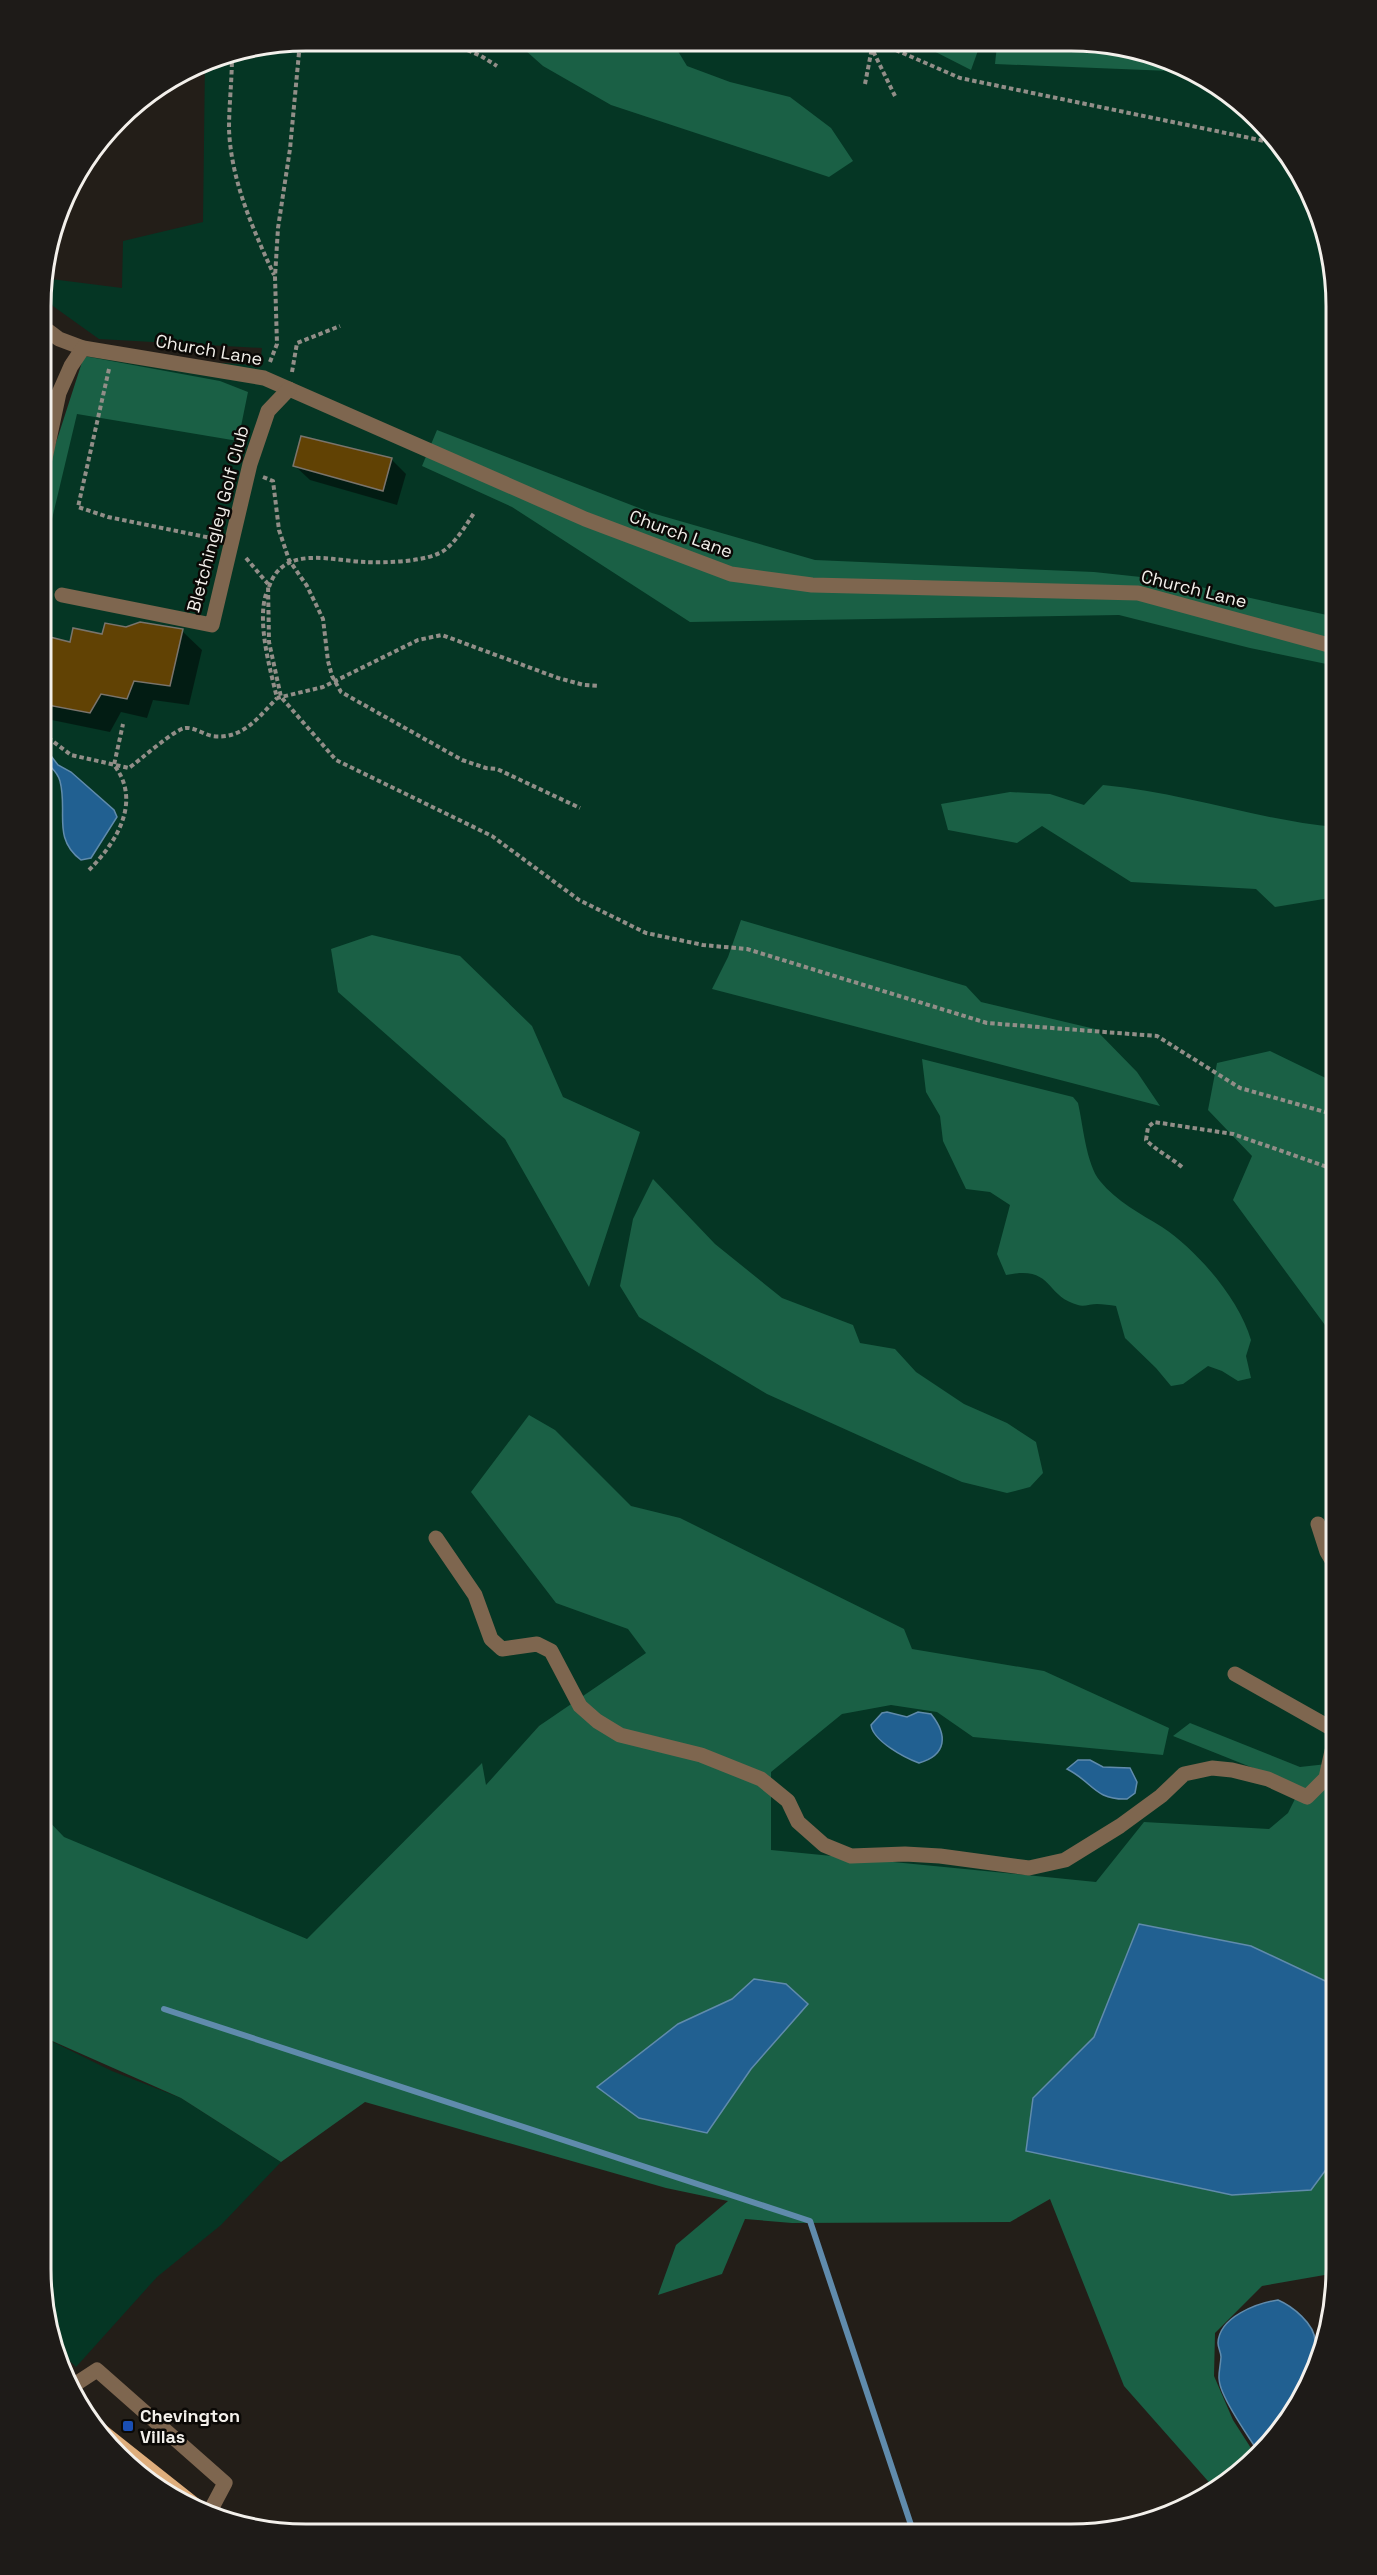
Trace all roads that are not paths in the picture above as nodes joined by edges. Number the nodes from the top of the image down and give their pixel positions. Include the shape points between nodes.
1 (51, 333) edge
2 (83, 348) junction
3 (289, 389) junction
4 (51, 428) edge
5 (62, 595) dead end
6 (1326, 644) edge
7 (1318, 1524) dead end
8 (436, 1538) dead end
9 (1326, 1549) edge
10 (1235, 1674) dead end
11 (1326, 1725) edge
12 (1326, 1778) edge
13 (77, 2383) edge
14 (133, 2456) edge
15 (168, 2484) edge
16 (213, 2506) edge

1 - 2 street, Church Lane
2 - 3 street, Church Lane via 264,378
2 - 4 street via 59,393
3 - 5 street, Bletchingley Golf Club via 268,411 250,464 212,625
3 - 6 street, Church Lane via 585,519 731,574 812,585 1138,593
7 - 9 street
8 - 12 street via 475,1594 491,1639 502,1649 537,1644 551,1651 580,1706 597,1721 620,1735 701,1755 761,1779 788,1802 798,1822 825,1845 850,1856 928,1855 1029,1868 1065,1860 1120,1826 1184,1774 1212,1768 1232,1770 1268,1779 1307,1797
10 - 11 street
13 - 16 street via 97,2370 225,2483
14 - 15 main road

